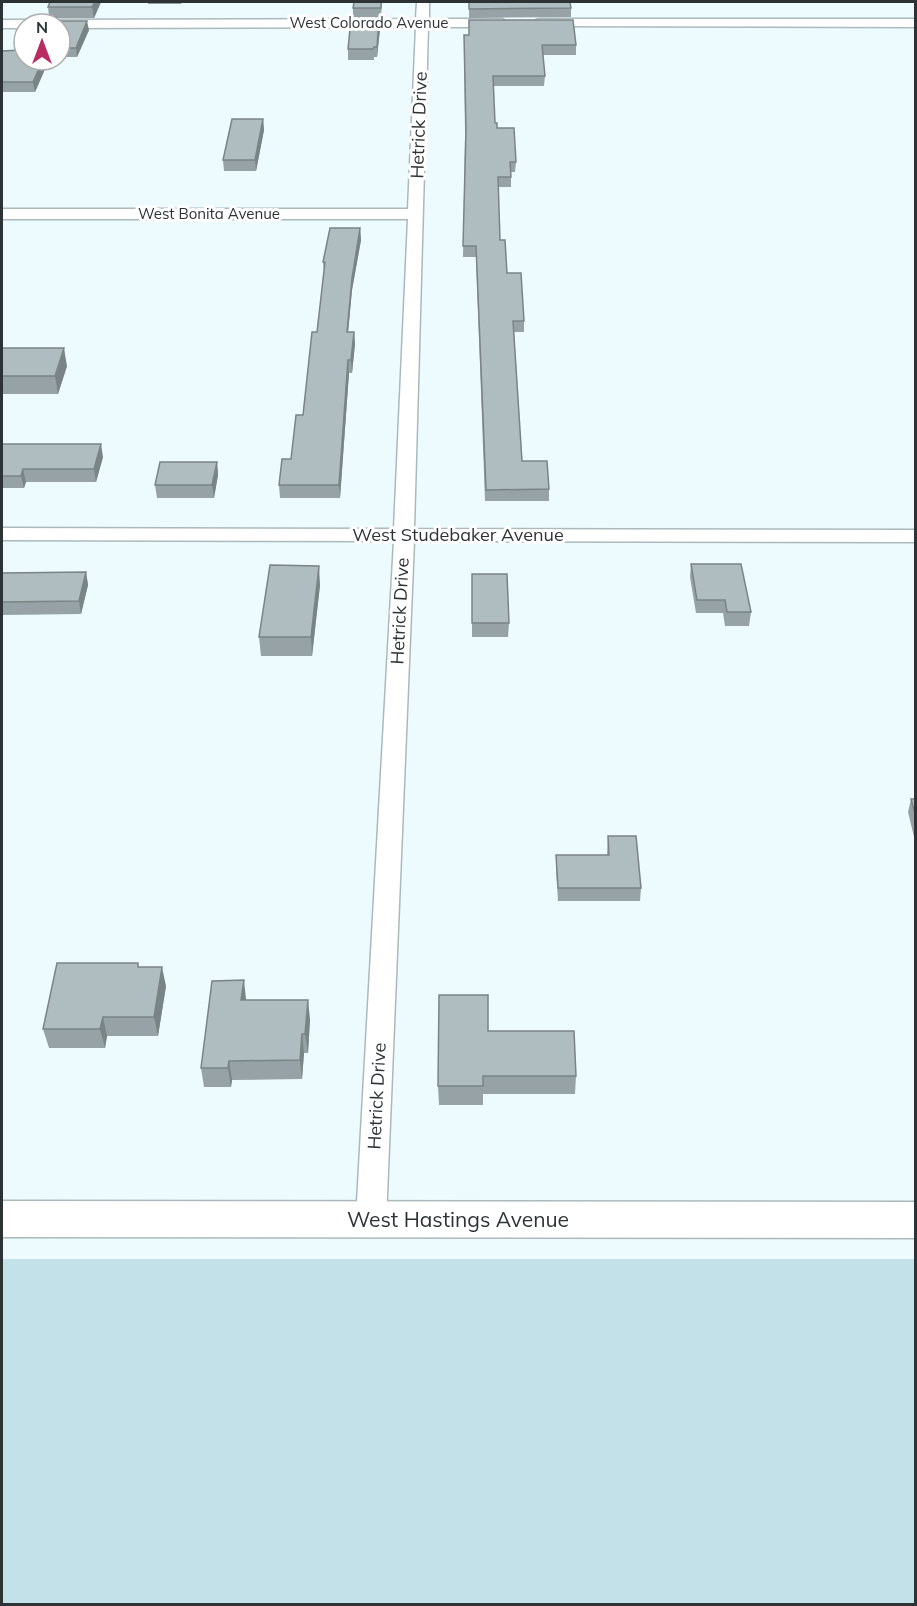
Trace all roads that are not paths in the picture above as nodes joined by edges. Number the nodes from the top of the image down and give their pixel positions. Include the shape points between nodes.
1 (423, 2) edge
2 (422, 23) junction
3 (915, 23) edge
4 (2, 24) edge
5 (2, 214) edge
6 (416, 214) junction
7 (2, 534) edge
8 (404, 535) junction
9 (915, 536) edge
10 (2, 1219) edge
11 (371, 1220) junction
12 (915, 1220) edge

1 - 2 street, Hetrick Drive
2 - 3 street, West Colorado Avenue
2 - 4 street, West Colorado Avenue
2 - 6 street, Hetrick Drive
5 - 6 street, West Bonita Avenue
6 - 8 street, Hetrick Drive
7 - 8 street, West Studebaker Avenue
8 - 9 street, West Studebaker Avenue
8 - 11 street, Hetrick Drive
10 - 11 main road, West Hastings Avenue
11 - 12 main road, West Hastings Avenue

